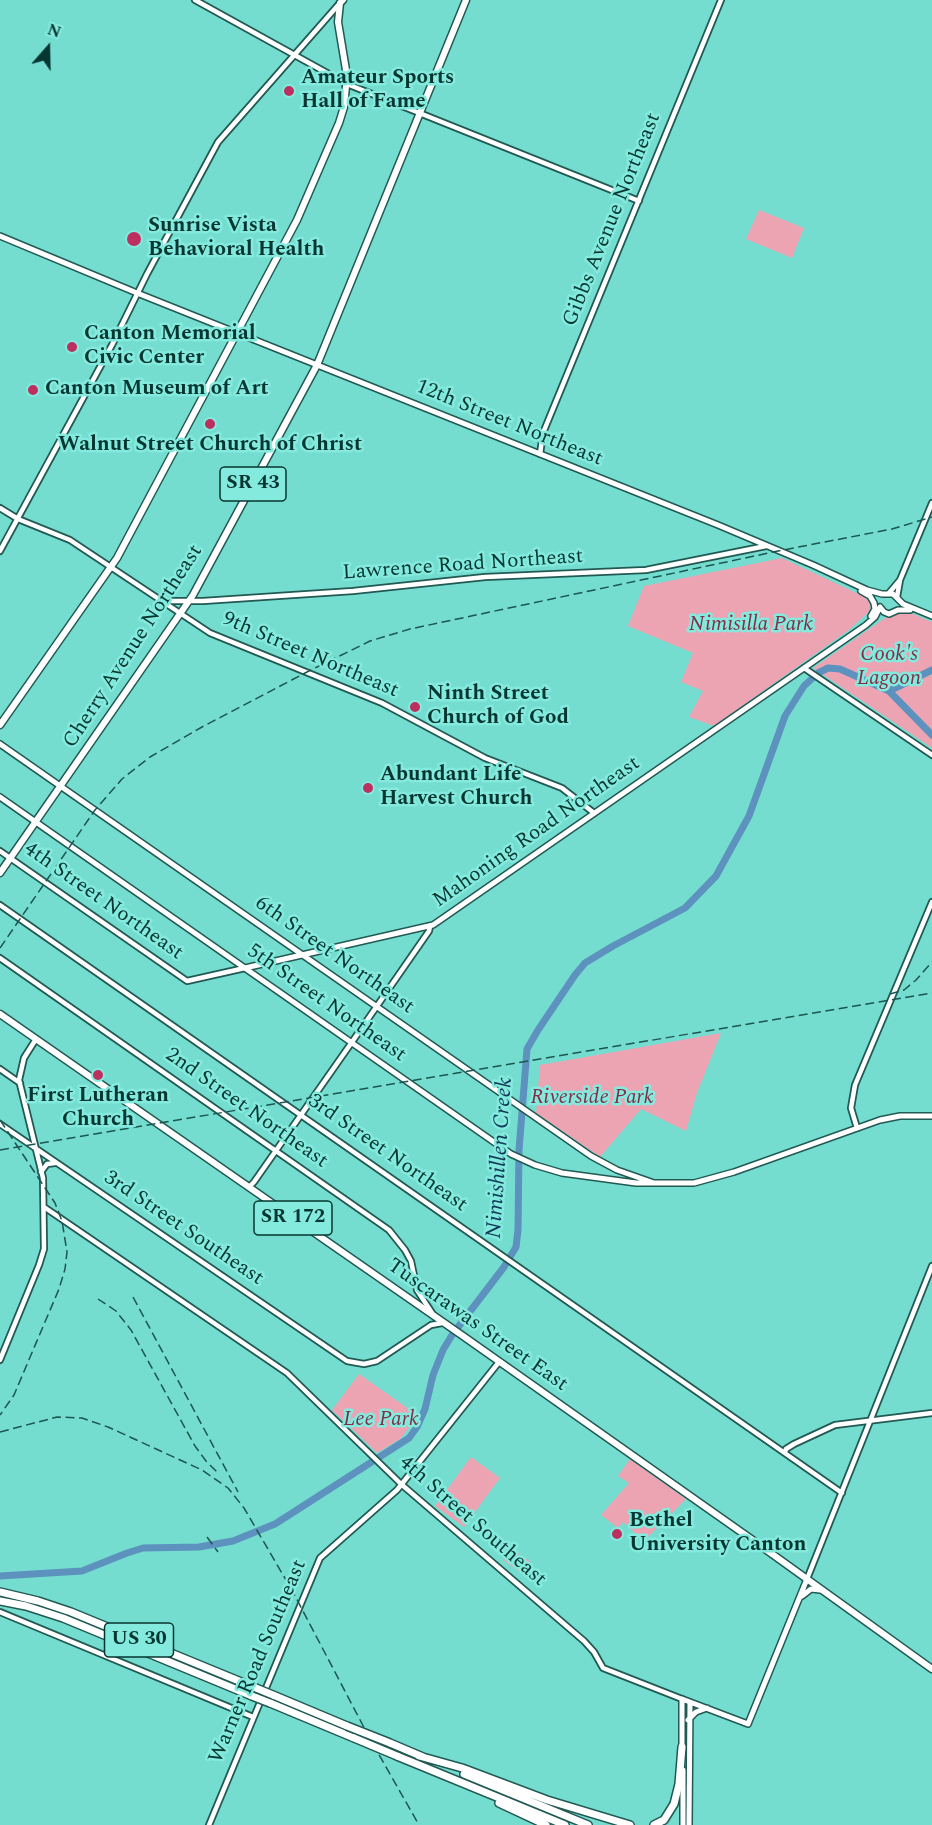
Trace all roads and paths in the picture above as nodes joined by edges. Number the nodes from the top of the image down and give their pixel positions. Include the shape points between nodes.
1 (195, 0) edge
2 (466, 0) edge
3 (721, 0) edge
4 (341, 1) edge
5 (293, 55) junction
6 (347, 84) junction
7 (420, 113) junction
8 (639, 201) junction
9 (0, 236) edge
10 (137, 293) junction
11 (238, 333) junction
12 (317, 365) junction
13 (540, 454) junction
14 (932, 503) edge
15 (0, 508) edge
16 (18, 519) junction
17 (766, 546) junction
18 (0, 551) edge
19 (112, 567) junction
20 (840, 577) junction
21 (900, 580) junction
22 (867, 590) junction
23 (887, 594) junction
24 (160, 600) junction
25 (899, 600) junction
26 (188, 602) junction
27 (879, 606) junction
28 (915, 609) junction
29 (898, 610) junction
30 (181, 613) junction
31 (886, 614) junction
32 (932, 616) edge
33 (866, 625) junction
34 (850, 635) junction
35 (804, 668) junction
36 (0, 725) edge
37 (0, 744) edge
38 (932, 755) edge
39 (61, 786) junction
40 (0, 797) edge
41 (594, 813) junction
42 (36, 822) junction
43 (0, 851) edge
44 (10, 858) junction
45 (0, 873) edge
46 (932, 902) edge
47 (0, 905) edge
48 (430, 926) junction
49 (303, 955) junction
50 (0, 958) edge
51 (245, 968) junction
52 (187, 981) joint
53 (377, 1006) junction
54 (0, 1014) edge
55 (36, 1039) junction
56 (352, 1042) junction
57 (0, 1069) edge
58 (20, 1083) junction
59 (302, 1114) junction
60 (932, 1116) edge
61 (0, 1124) edge
62 (857, 1128) junction
63 (36, 1148) junction
64 (276, 1150) junction
65 (57, 1163) junction
66 (42, 1172) junction
67 (655, 1183) junction
68 (249, 1187) junction
69 (44, 1207) junction
70 (932, 1266) edge
71 (436, 1317) junction
72 (448, 1325) junction
73 (0, 1360) edge
74 (499, 1362) junction
75 (932, 1413) edge
76 (871, 1420) junction
77 (785, 1452) junction
78 (401, 1484) junction
79 (842, 1493) junction
80 (807, 1579) junction
81 (0, 1592) edge
82 (825, 1592) junction
83 (801, 1597) junction
84 (0, 1601) edge
85 (0, 1612) edge
86 (932, 1669) edge
87 (254, 1692) junction
88 (682, 1699) junction
89 (690, 1702) junction
90 (706, 1708) junction
91 (253, 1717) junction
92 (688, 1720) junction
93 (682, 1747) junction
94 (419, 1755) junction
95 (440, 1773) junction
96 (209, 1825) edge
97 (546, 1825) edge
98 (565, 1825) edge
99 (588, 1825) edge
100 (630, 1825) edge
101 (654, 1825) edge
102 (683, 1825) edge
103 (690, 1825) edge

1 - 5 street
2 - 7 main road, Cherry Avenue Northeast / SR 43
3 - 8 street, Gibbs Avenue Northeast
4 - 5 street
4 - 6 main road via 338,28
5 - 6 street
5 - 10 street via 218,142
6 - 7 street
6 - 11 main road via 342,115 331,143 287,240
7 - 8 street
7 - 12 main road, Cherry Avenue Northeast / SR 43
8 - 13 street, Gibbs Avenue Northeast via 543,433
9 - 10 main road, 12th Street Northeast
10 - 11 main road, 12th Street Northeast
10 - 16 street
11 - 12 main road, 12th Street Northeast
11 - 19 main road
12 - 13 main road, 12th Street Northeast
12 - 26 main road, Cherry Avenue Northeast / SR 43
13 - 17 main road, 12th Street Northeast
14 - 21 street
15 - 16 street, 9th Street Northeast
16 - 18 street
16 - 19 street, 9th Street Northeast via 70,540
17 - 20 main road, 12th Street Northeast
17 - 26 street, Lawrence Road Northeast via 645,570 485,577
19 - 24 street, 9th Street Northeast
19 - 36 main road
20 - 22 main road, 12th Street Northeast
20 - 34 main road via 875,604 873,614
21 - 23 street
21 - 25 street
22 - 23 main road, 12th Street Northeast
22 - 27 main road, 12th Street Northeast
23 - 25 main road
23 - 27 main road via 881,597
24 - 26 street, Lawrence Road Northeast
24 - 30 street, 9th Street Northeast
25 - 28 main road
25 - 29 main road
26 - 30 main road, Cherry Avenue Northeast / SR 43
27 - 31 main road
27 - 33 main road, Mahoning Road Northeast
28 - 29 main road
28 - 32 main road
29 - 31 main road
30 - 39 main road, Cherry Avenue Northeast / SR 43
30 - 41 street, 9th Street Northeast via 215,635 379,701 485,758 562,788
31 - 33 main road, Mahoning Road Northeast
33 - 34 main road, Mahoning Road Northeast
34 - 35 main road, Mahoning Road Northeast
35 - 38 street
35 - 41 main road, Mahoning Road Northeast
37 - 39 main road, 6th Street Northeast
39 - 42 main road, Cherry Avenue Northeast / SR 43
39 - 49 main road, 6th Street Northeast
40 - 42 main road, 5th Street Northeast
41 - 48 main road, Mahoning Road Northeast
42 - 44 main road, Cherry Avenue Northeast / SR 43
42 - 51 main road, 5th Street Northeast
43 - 44 street, 4th Street Northeast
44 - 45 main road, Cherry Avenue Northeast / SR 43
44 - 52 street, 4th Street Northeast
46 - 62 street via 855,1085 851,1108
47 - 59 street, 3rd Street Northeast
48 - 49 main road, Mahoning Road Northeast
48 - 53 street
49 - 51 main road, Mahoning Road Northeast
49 - 53 main road, 6th Street Northeast
50 - 64 street, 2nd Street Northeast
51 - 52 street, Mahoning Road Northeast
51 - 56 main road, 5th Street Northeast
53 - 56 street
53 - 67 main road, 6th Street Northeast via 602,1162
54 - 55 main road, Tuscarawas Street East / SR 172
55 - 58 street via 22,1064
55 - 68 main road, Tuscarawas Street East / SR 172
56 - 59 street
56 - 67 main road, 5th Street Northeast via 512,1155 562,1173
57 - 58 street
58 - 63 street
59 - 64 street
59 - 77 street, 3rd Street Northeast
60 - 62 main road, 5th Street Northeast via 893,1117
61 - 63 street, 3rd Street Southeast
62 - 67 main road, 5th Street Northeast via 710,1180
63 - 65 street, 3rd Street Southeast
63 - 66 street
64 - 68 street
64 - 71 street, 2nd Street Northeast via 394,1234 409,1257 419,1294
65 - 66 street via 47,1164
65 - 72 street, 3rd Street Southeast via 347,1361 377,1361 431,1325
66 - 69 street
68 - 71 main road, Tuscarawas Street East / SR 172
69 - 73 street via 42,1257
69 - 78 street, 4th Street Southeast via 285,1371
70 - 76 street
71 - 72 main road, Tuscarawas Street East / SR 172
72 - 74 main road, Tuscarawas Street East / SR 172
74 - 78 street, Warner Road Southeast
74 - 80 main road, Tuscarawas Street East / SR 172
75 - 76 street
76 - 77 street via 835,1425
76 - 79 street
77 - 79 street, 3rd Street Northeast
78 - 88 street, 4th Street Southeast via 584,1641 603,1668
78 - 91 street, Warner Road Southeast via 320,1558
79 - 80 street
80 - 82 main road, Tuscarawas Street East / SR 172
80 - 83 main road
81 - 87 highway, US 30 via 71,1612
82 - 83 main road via 811,1589
82 - 86 main road, Tuscarawas Street East / SR 172
83 - 90 main road, 4th Street Southeast via 748,1724
84 - 87 highway, US 30 via 80,1625
85 - 91 street
87 - 94 highway, US 30, bridge via 273,1695
87 - 95 highway, US 30, bridge via 270,1703
88 - 89 main road, 4th Street Southeast
88 - 93 main road
89 - 90 main road, 4th Street Southeast
89 - 92 main road
90 - 92 main road
91 - 96 street, Warner Road Southeast
92 - 103 main road
93 - 101 highway via 674,1804 664,1820
93 - 102 main road
94 - 99 highway, US 30
94 - 100 highway
95 - 97 highway
95 - 98 highway, US 30

